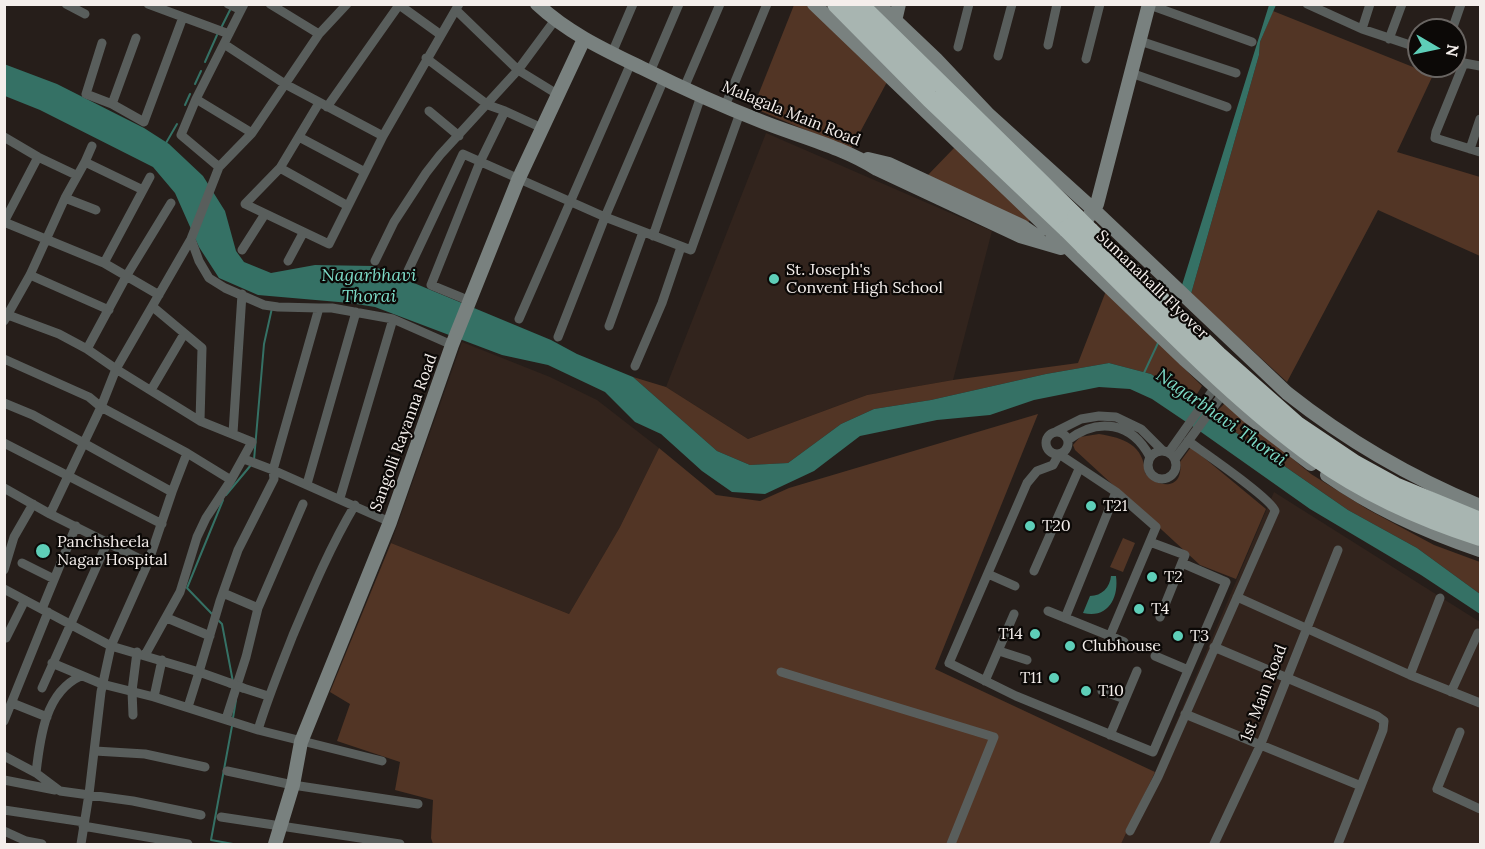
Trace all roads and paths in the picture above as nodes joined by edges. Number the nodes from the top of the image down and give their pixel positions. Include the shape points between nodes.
1 (66, 4) edge
2 (148, 4) edge
3 (228, 4) edge
4 (270, 4) edge
5 (347, 4) edge
6 (633, 4) edge
7 (679, 4) edge
8 (720, 4) edge
9 (767, 4) edge
10 (814, 4) edge
11 (836, 4) edge
12 (859, 4) edge
13 (878, 4) edge
14 (899, 4) edge
15 (969, 4) edge
16 (1012, 4) edge
17 (1057, 4) edge
18 (1100, 4) edge
19 (1307, 4) edge
20 (1339, 4) edge
21 (1371, 4) edge
22 (1402, 4) edge
23 (398, 5) edge
24 (1148, 5) edge
25 (243, 7) edge
26 (457, 7) edge
27 (547, 10) edge
28 (85, 14) dead end
29 (1335, 15) junction
30 (183, 17) junction
31 (895, 21) junction
32 (1362, 29) junction
33 (229, 34) junction
34 (319, 34) junction
35 (441, 34) junction
36 (136, 38) dead end
37 (584, 39) junction
38 (1389, 39) junction
39 (1140, 41) junction
40 (1252, 42) dead end
41 (102, 43) dead end
42 (224, 44) junction
43 (1407, 44) edge
44 (1048, 45) dead end
45 (958, 47) dead end
46 (612, 53) junction
47 (999, 56) dead end
48 (426, 58) junction
49 (1086, 59) dead end
50 (631, 63) junction
51 (518, 70) junction
52 (650, 72) junction
53 (1131, 73) junction
54 (1236, 73) dead end
55 (1455, 78) edge
56 (664, 79) junction
57 (285, 84) junction
58 (684, 88) junction
59 (557, 94) junction
60 (701, 96) junction
61 (196, 99) junction
62 (112, 104) junction
63 (323, 105) junction
64 (488, 105) junction
65 (725, 106) junction
66 (1227, 107) dead end
67 (429, 111) dead end
68 (505, 111) junction
69 (740, 113) junction
70 (1480, 119) edge
71 (542, 128) junction
72 (252, 133) junction
73 (383, 136) junction
74 (459, 136) junction
75 (4, 137) edge
76 (299, 137) junction
77 (450, 145) junction
78 (92, 146) dead end
79 (1470, 149) junction
80 (1480, 152) edge
81 (463, 154) junction
82 (38, 157) junction
83 (85, 162) junction
84 (480, 162) junction
85 (219, 166) junction
86 (280, 168) junction
87 (365, 172) junction
88 (76, 175) junction
89 (150, 177) dead end
90 (519, 180) junction
91 (143, 190) junction
92 (65, 198) junction
93 (569, 202) junction
94 (171, 203) dead end
95 (348, 206) junction
96 (96, 210) dead end
97 (1094, 210) junction
98 (265, 214) junction
99 (605, 217) junction
100 (5, 222) edge
101 (1069, 231) junction
102 (643, 232) junction
103 (303, 233) junction
104 (652, 236) junction
105 (191, 238) junction
106 (45, 239) junction
107 (681, 247) junction
108 (242, 250) dead end
109 (288, 261) dead end
110 (375, 261) dead end
111 (104, 263) junction
112 (30, 275) junction
113 (127, 275) junction
114 (406, 275) dead end
115 (242, 294) junction
116 (159, 295) junction
117 (469, 302) junction
118 (153, 307) junction
119 (319, 308) junction
120 (109, 310) junction
121 (356, 312) junction
122 (6, 317) edge
123 (393, 319) junction
124 (519, 319) dead end
125 (609, 326) dead end
126 (184, 334) junction
127 (558, 337) dead end
128 (453, 342) junction
129 (87, 350) junction
130 (4, 358) edge
131 (635, 366) dead end
132 (116, 369) junction
133 (151, 390) junction
134 (1217, 393) junction
135 (4, 403) edge
136 (101, 407) junction
137 (200, 421) junction
138 (1057, 431) junction
139 (233, 433) junction
140 (1186, 438) junction
141 (4, 442) edge
142 (84, 443) junction
143 (1067, 444) junction
144 (187, 453) junction
145 (1059, 454) junction
146 (1169, 454) junction
147 (1150, 457) junction
148 (249, 461) junction
149 (1079, 469) junction
150 (273, 470) junction
151 (67, 476) junction
152 (231, 480) junction
153 (307, 484) junction
154 (4, 488) edge
155 (172, 492) junction
156 (1116, 492) junction
157 (339, 498) junction
158 (33, 504) junction
159 (303, 504) dead end
160 (355, 505) junction
161 (1480, 506) edge
162 (50, 514) junction
163 (1451, 519) junction
164 (1480, 521) edge
165 (390, 522) junction
166 (162, 524) junction
167 (76, 526) junction
168 (1480, 537) edge
169 (108, 542) junction
170 (1150, 542) junction
171 (1338, 550) dead end
172 (1480, 550) edge
173 (22, 563) dead end
174 (148, 563) junction
175 (1182, 563) junction
176 (4, 570) edge
177 (1034, 571) dead end
178 (988, 574) junction
179 (54, 579) junction
180 (1014, 586) dead end
181 (4, 589) edge
182 (222, 593) junction
183 (1237, 597) junction
184 (1440, 598) dead end
185 (25, 600) junction
186 (258, 608) junction
187 (45, 611) junction
188 (1048, 611) dead end
189 (1014, 614) dead end
190 (1160, 617) dead end
191 (167, 618) junction
192 (1065, 618) junction
193 (72, 624) junction
194 (1306, 627) junction
195 (1478, 633) dead end
196 (210, 636) junction
197 (1110, 636) junction
198 (6, 638) edge
199 (1124, 642) dead end
200 (111, 646) junction
201 (1214, 647) junction
202 (999, 651) junction
203 (141, 654) junction
204 (1155, 656) dead end
205 (162, 660) junction
206 (1027, 660) dead end
207 (52, 663) junction
208 (1190, 665) junction
209 (1205, 667) junction
210 (1137, 671) dead end
211 (199, 672) junction
212 (781, 672) dead end
213 (1410, 675) junction
214 (81, 676) junction
215 (1286, 678) junction
216 (985, 681) junction
217 (102, 684) junction
218 (237, 686) junction
219 (42, 688) dead end
220 (132, 691) junction
221 (1102, 691) dead end
222 (1450, 692) junction
223 (268, 696) junction
224 (154, 697) junction
225 (1125, 699) junction
226 (1480, 702) edge
227 (12, 704) junction
228 (188, 707) junction
229 (1185, 714) junction
230 (133, 716) dead end
231 (46, 717) junction
232 (226, 719) junction
233 (4, 721) edge
234 (258, 730) junction
235 (1460, 732) dead end
236 (1110, 735) junction
237 (301, 742) junction
238 (1260, 746) junction
239 (95, 751) junction
240 (4, 756) edge
241 (382, 762) dead end
242 (205, 767) dead end
243 (227, 771) dead end
244 (36, 773) junction
245 (4, 780) edge
246 (293, 785) junction
247 (1361, 786) junction
248 (60, 791) junction
249 (89, 794) junction
250 (418, 804) dead end
251 (1480, 808) edge
252 (4, 810) edge
253 (201, 815) dead end
254 (221, 818) dead end
255 (83, 824) junction
256 (280, 826) junction
257 (4, 831) edge
258 (1130, 831) dead end
259 (26, 843) edge
260 (42, 844) edge
261 (81, 844) edge
262 (188, 844) edge
263 (275, 844) edge
264 (400, 844) edge
265 (951, 844) edge
266 (1214, 844) edge
267 (1338, 844) edge

1 - 28 street
2 - 30 street
3 - 25 street
4 - 34 street
5 - 34 street
6 - 46 street
7 - 52 street
8 - 58 street
9 - 65 street
10 - 101 street
11 - 101 highway, Sumanahalli Flyover
12 - 101 highway, Sumanahalli Flyover
13 - 31 street
14 - 31 street
15 - 45 street
16 - 47 street
17 - 44 street
18 - 49 street
19 - 29 street
20 - 29 street
21 - 32 street
22 - 38 street
23 - 35 street
23 - 63 street
24 - 39 street
24 - 40 street
25 - 33 street
26 - 35 street
26 - 51 street
27 - 37 street, Malagala Main Road
27 - 51 street
29 - 32 street
30 - 33 street
30 - 62 street via 144,122
31 - 97 street via 989,115
32 - 38 street
33 - 42 street
34 - 57 street
35 - 48 street
36 - 62 street
37 - 46 street, Malagala Main Road
37 - 59 street, Sangolli Rayanna Road
38 - 43 street
39 - 53 street
39 - 54 street
41 - 62 street via 86,94
42 - 57 street
42 - 61 street
46 - 50 street, Malagala Main Road
48 - 64 street
48 - 73 street
50 - 52 street, Malagala Main Road
50 - 93 street
51 - 59 street
51 - 64 street
52 - 56 street, Malagala Main Road
53 - 66 street
53 - 97 street
55 - 79 street via 1435,138
56 - 58 street, Malagala Main Road
56 - 99 street
57 - 63 street
57 - 72 street
58 - 60 street, Malagala Main Road
59 - 71 street, Sangolli Rayanna Road
60 - 65 street, Malagala Main Road
60 - 104 street
61 - 72 street
61 - 85 street via 181,135
63 - 73 street
63 - 76 street
64 - 68 street
64 - 74 street
65 - 69 street, Malagala Main Road
67 - 74 street
68 - 71 street
68 - 84 street
69 - 101 street, Malagala Main Road via 857,157 890,164 1023,226 1048,244 1061,248
69 - 107 street via 691,250
70 - 79 street
71 - 90 street, Sangolli Rayanna Road
72 - 85 street
73 - 87 street
74 - 77 street
75 - 82 street
76 - 86 street
76 - 87 street
77 - 81 street
77 - 110 street via 394,222
78 - 83 street
79 - 80 street
81 - 84 street
81 - 114 street
82 - 88 street
82 - 100 street
83 - 88 street
83 - 91 street
84 - 90 street
84 - 117 street via 431,285
85 - 105 street
86 - 95 street
86 - 98 street via 245,204
87 - 95 street
88 - 92 street
89 - 91 street
90 - 93 street
90 - 117 street, Sangolli Rayanna Road
91 - 111 street
92 - 96 street
92 - 106 street
93 - 99 street
93 - 124 street
94 - 113 street
95 - 103 street via 330,244
97 - 101 street via 1072,240
97 - 161 street via 1312,414 1396,464
98 - 103 street
98 - 108 street
99 - 102 street
99 - 127 street
100 - 106 street
101 - 134 street via 1161,337
101 - 163 highway, Sumanahalli Flyover, bridge via 1087,238 1208,367 1317,460 1387,499
102 - 104 street
102 - 125 street
103 - 109 street
104 - 107 street
105 - 115 street via 209,278
105 - 116 street
106 - 111 street
106 - 112 street
107 - 131 street
111 - 113 street
112 - 120 street
112 - 122 street
113 - 116 street
113 - 120 street
115 - 119 street via 264,305
115 - 139 street
116 - 118 street
117 - 128 street, Sangolli Rayanna Road
118 - 126 street
118 - 132 street
119 - 121 street
119 - 150 street
120 - 129 street
121 - 123 street
121 - 153 street
122 - 129 street via 59,334
123 - 128 street
123 - 157 street
126 - 133 street
126 - 137 street via 202,348
128 - 165 street, Sangolli Rayanna Road
129 - 132 street
130 - 136 street via 89,397
132 - 133 street
132 - 136 street
133 - 137 street
134 - 140 street
134 - 172 street via 1351,492 1414,524
135 - 142 street
136 - 142 street
136 - 144 street
137 - 139 street
138 - 143 street via 1064,434
138 - 145 street via 1048,436 1046,444 1048,450
138 - 146 street via 1081,418 1116,417 1141,429
139 - 148 street via 252,442
140 - 146 street
140 - 183 street via 1274,508
141 - 151 street
142 - 151 street
142 - 155 street
143 - 145 street
143 - 147 street via 1081,430 1114,427 1136,437
143 - 149 street
144 - 152 street
144 - 155 street
145 - 149 street
145 - 178 street via 1053,465 1037,471 1027,483
146 - 147 street via 1157,451
146 - 147 street via 1176,468 1161,479 1150,471
148 - 150 street
148 - 152 street
149 - 156 street
149 - 177 street
150 - 153 street
150 - 182 street via 274,479 246,533
151 - 162 street
151 - 166 street
152 - 191 street via 197,537 180,592
153 - 157 street
154 - 158 street
155 - 166 street
156 - 170 street via 1156,527
156 - 192 street
157 - 160 street
158 - 162 street
158 - 176 street via 14,537
159 - 186 street
160 - 165 street
160 - 223 street via 334,541
162 - 167 street
163 - 164 highway, Sumanahalli Flyover
163 - 168 highway, Sumanahalli Flyover
165 - 237 street, Sangolli Rayanna Road
166 - 174 street
167 - 169 street
167 - 179 street
169 - 174 street
169 - 193 street
170 - 175 street via 1185,555
170 - 197 street
171 - 194 street, 1st Main Road
173 - 179 street
174 - 200 street
175 - 190 street
175 - 208 street via 1226,582
178 - 180 street
178 - 216 street via 949,663
179 - 187 street
181 - 185 street
182 - 186 street
182 - 196 street
183 - 194 street
183 - 201 street
184 - 213 street
185 - 187 street
185 - 198 street
186 - 218 street
187 - 193 street
187 - 227 street
188 - 192 street
189 - 202 street
191 - 196 street
191 - 203 street
192 - 197 street
193 - 200 street
193 - 207 street
194 - 213 street
194 - 215 street, 1st Main Road
195 - 222 street
196 - 211 street
197 - 199 street
200 - 203 street
200 - 217 street
201 - 209 street
201 - 215 street
202 - 206 street
202 - 216 street
203 - 205 street
203 - 220 street
204 - 208 street
205 - 211 street
205 - 224 street
207 - 214 street
207 - 219 street
208 - 209 street
208 - 236 street via 1153,752
209 - 229 street
210 - 225 street
211 - 218 street
211 - 228 street
212 - 265 street via 994,737
213 - 222 street
214 - 217 street
214 - 231 street via 69,681
215 - 238 street, 1st Main Road
215 - 247 street via 1384,721
216 - 236 street
217 - 220 street
217 - 239 street
218 - 223 street
218 - 232 street
220 - 224 street
220 - 230 street
221 - 225 street
222 - 226 street
223 - 234 street
224 - 228 street
225 - 236 street
227 - 231 street
227 - 233 street
228 - 232 street
229 - 238 street
229 - 258 street
231 - 244 street
232 - 234 street
234 - 237 street
235 - 251 street via 1437,789
237 - 241 street
237 - 246 street, Sangolli Rayanna Road
238 - 247 street
238 - 266 street, 1st Main Road
239 - 242 street via 145,754
239 - 249 street
240 - 244 street
243 - 246 street
244 - 248 street
245 - 248 street
246 - 250 street
246 - 256 street, Sangolli Rayanna Road
247 - 267 street
248 - 249 street
249 - 253 street
249 - 255 street
252 - 255 street
254 - 256 street
255 - 261 street
255 - 262 street
256 - 263 street, Sangolli Rayanna Road
256 - 264 street
257 - 259 street
259 - 260 street

